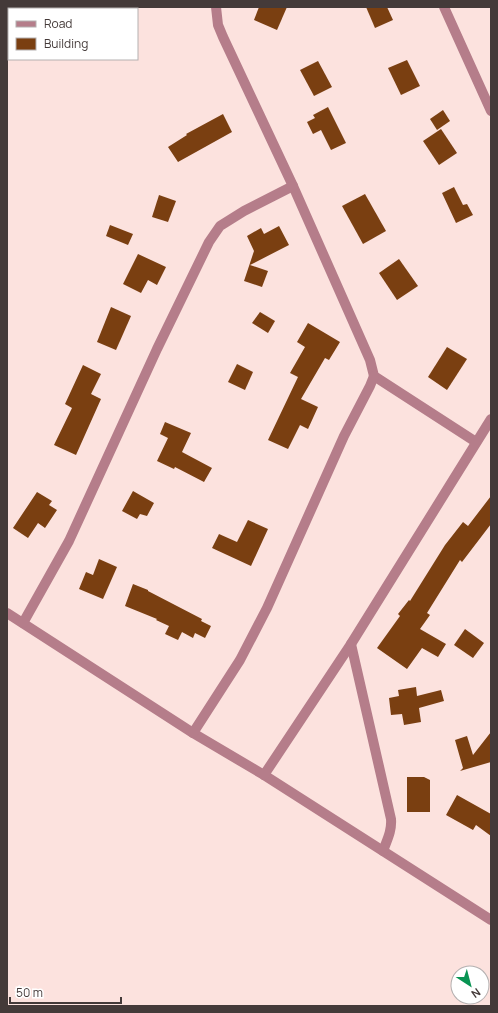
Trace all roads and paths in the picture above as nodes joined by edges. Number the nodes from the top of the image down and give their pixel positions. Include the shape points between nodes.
1 (216, 7) edge
2 (444, 7) edge
3 (490, 106) edge
4 (292, 186) junction
5 (374, 376) junction
6 (491, 419) edge
7 (476, 442) junction
8 (7, 613) edge
9 (23, 623) junction
10 (351, 644) junction
11 (193, 733) junction
12 (264, 775) junction
13 (383, 851) junction
14 (491, 920) edge

1 - 4 street via 222,37
2 - 3 street
4 - 5 street via 370,360
4 - 9 street via 220,226 209,242 69,541
5 - 7 street
5 - 11 street via 344,436 267,608 240,660
6 - 7 street
7 - 10 street
8 - 9 street
9 - 11 street
10 - 12 street
10 - 13 street via 391,819 392,826
11 - 12 street
12 - 13 street
13 - 14 street

